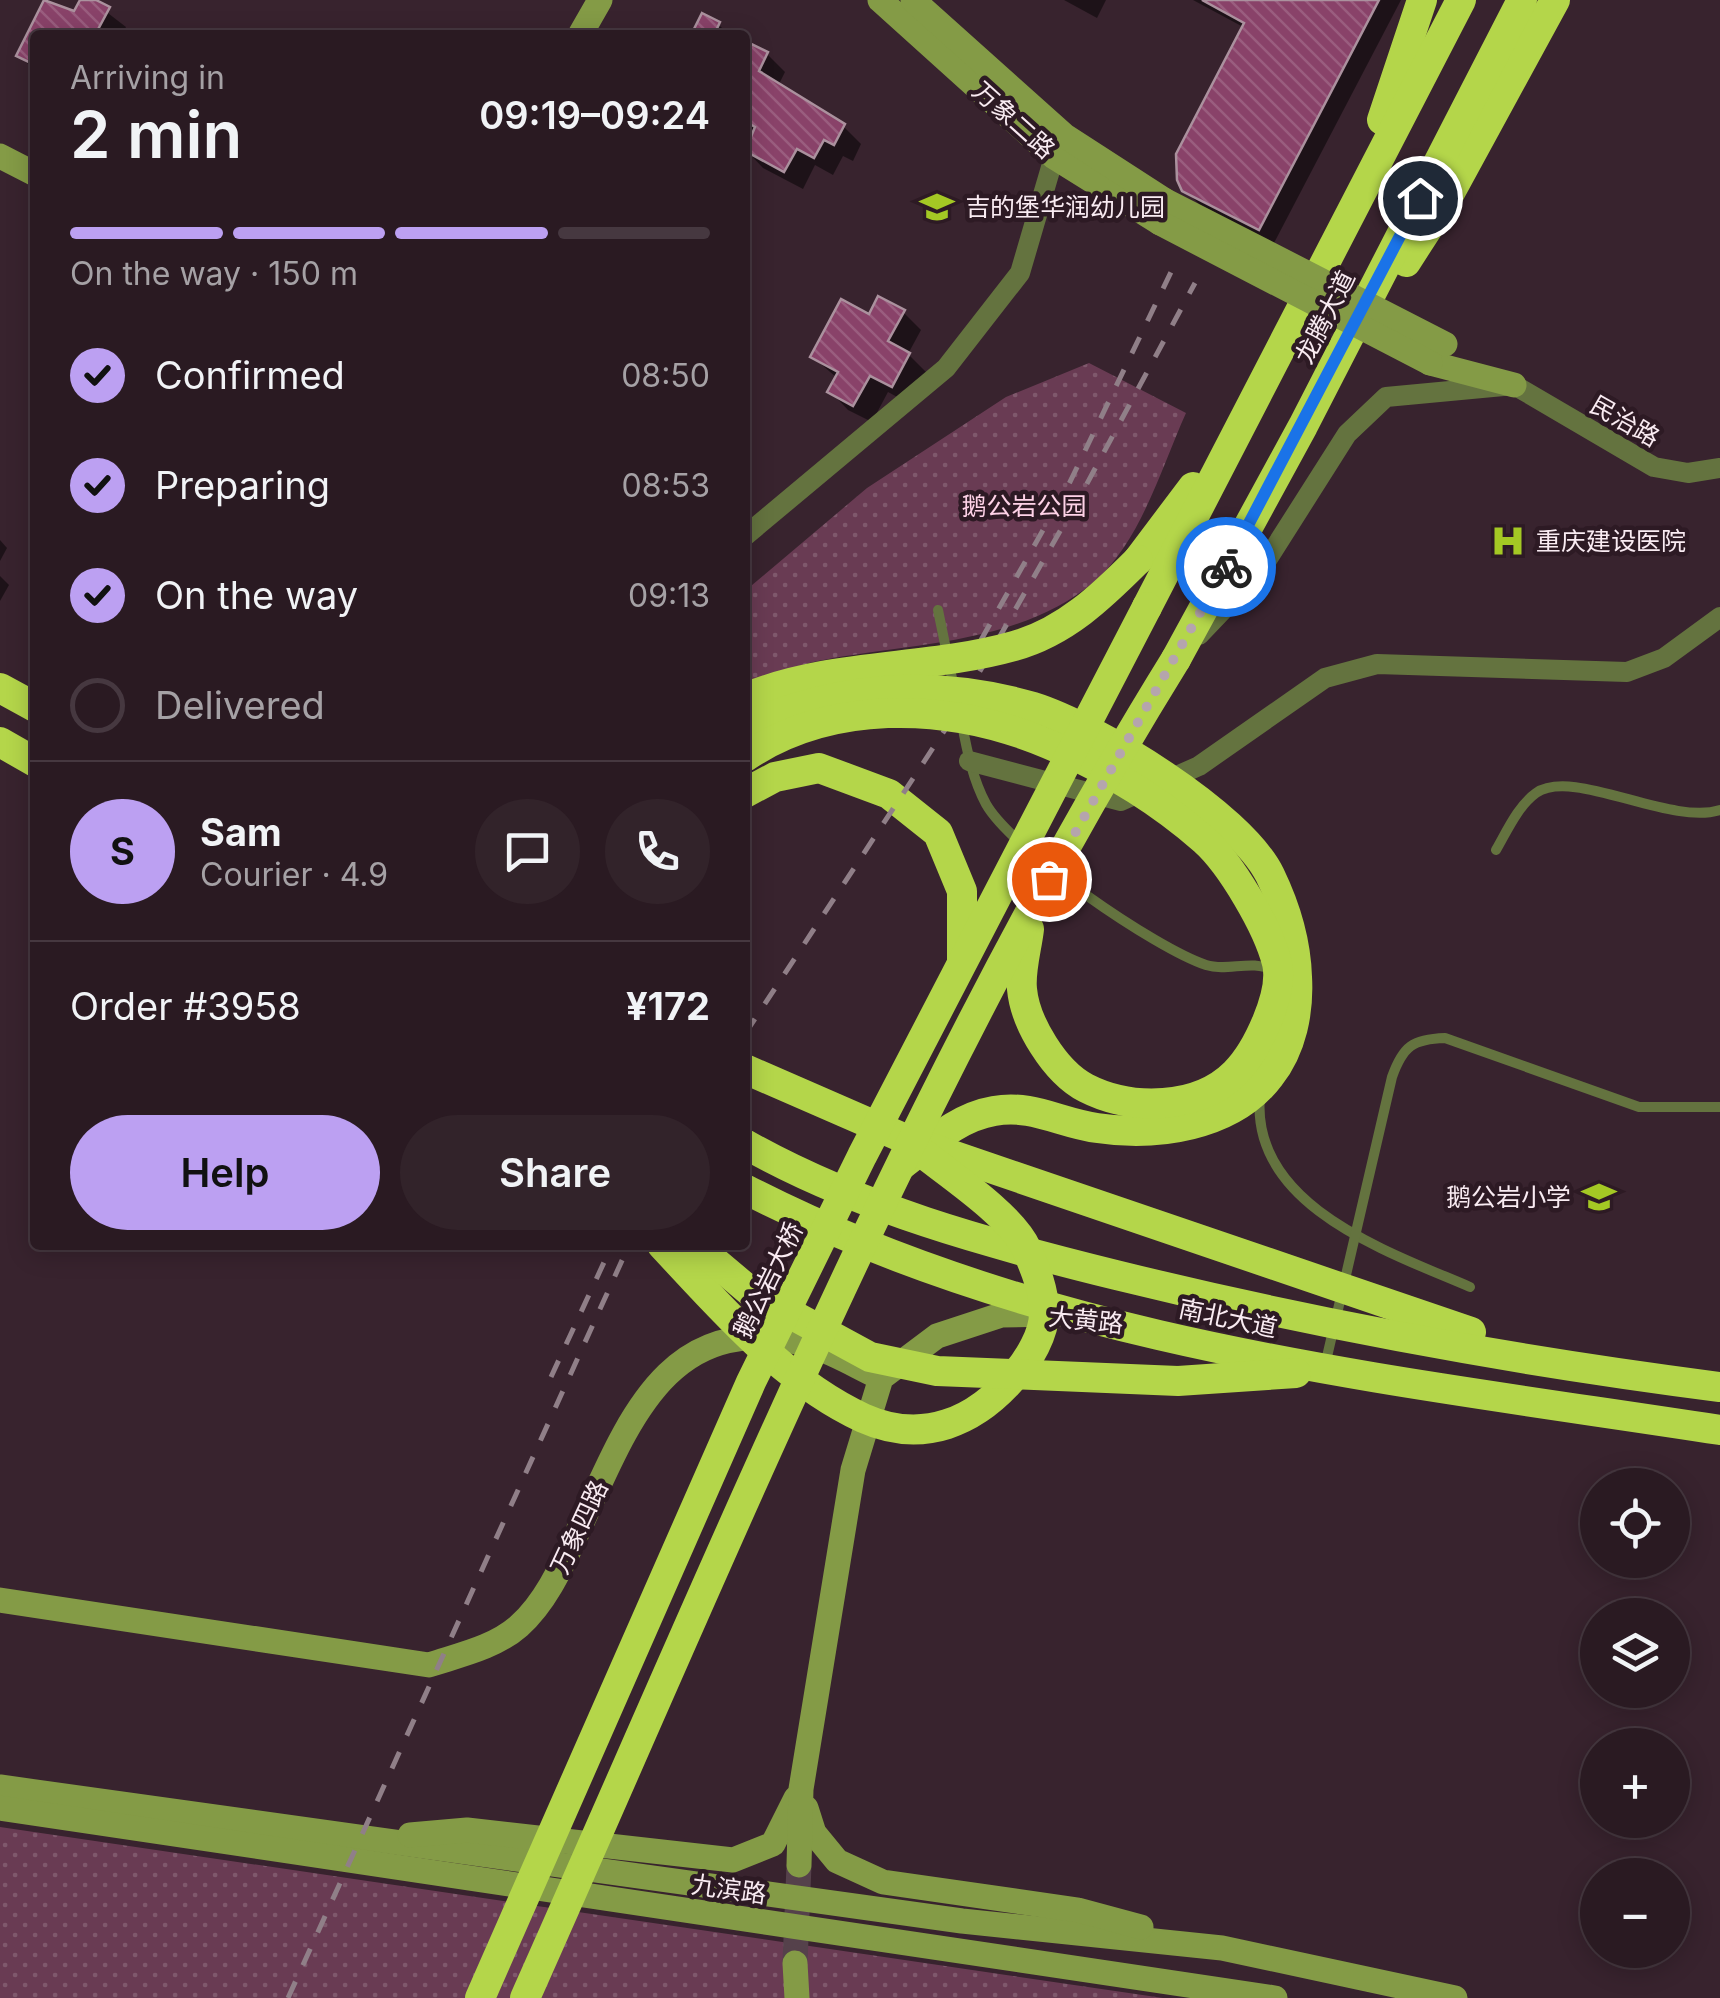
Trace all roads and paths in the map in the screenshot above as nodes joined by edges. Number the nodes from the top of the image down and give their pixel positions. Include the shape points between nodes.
1 (600, 0) edge
2 (880, 0) edge
3 (913, 0) edge
4 (1422, 0) edge
5 (1462, 0) edge
6 (1522, 0) edge
7 (1555, 0) edge
8 (583, 30) edge
9 (0, 156) edge
10 (1054, 157) junction
11 (30, 171) edge
12 (1352, 208) junction
13 (1162, 212) junction
14 (1514, 384) junction
15 (1249, 412) junction
16 (1303, 426) junction
17 (1720, 468) edge
18 (750, 532) edge
19 (1147, 607) joint
20 (938, 610) dead end
21 (1720, 617) edge
22 (1176, 659) junction
23 (0, 688) edge
24 (750, 696) edge
25 (30, 704) edge
26 (750, 724) edge
27 (0, 742) edge
28 (750, 754) edge
29 (30, 759) edge
30 (970, 762) junction
31 (750, 789) edge
32 (1720, 810) edge
33 (1496, 850) dead end
34 (1032, 908) junction
35 (962, 960) junction
36 (750, 1073) edge
37 (1720, 1107) edge
38 (750, 1147) edge
39 (902, 1154) junction
40 (750, 1191) edge
41 (1354, 1236) junction
42 (667, 1250) edge
43 (701, 1250) edge
44 (1470, 1288) dead end
45 (1330, 1366) junction
46 (881, 1378) junction
47 (1668, 1380) junction
48 (1720, 1387) edge
49 (1720, 1422) edge
50 (1720, 1430) edge
51 (0, 1600) edge
52 (0, 1787) edge
53 (801, 1789) junction
54 (0, 1808) edge
55 (346, 1845) junction
56 (799, 1865) tunnel mouth
57 (1222, 1948) junction
58 (795, 1962) tunnel mouth
59 (1214, 1988) junction
60 (1161, 1989) edge
61 (480, 1998) edge
62 (525, 1998) edge
63 (797, 1998) edge
64 (1275, 1998) edge
65 (1456, 1998) edge

1 - 8 main road
2 - 10 main road, 万象二路
3 - 13 main road, 万象二路 via 1065,136
4 - 12 highway
5 - 12 highway, 龙腾大道
6 - 16 highway, 龙腾大道
7 - 16 highway via 1446,200
9 - 11 main road
10 - 13 main road, 万象二路
10 - 18 street via 1020,273 946,368
12 - 15 highway, 龙腾大道
13 - 14 main road, bridge via 1438,353
14 - 17 street, 民治路 via 1654,468
14 - 22 street via 1386,397 1346,434 1260,571
15 - 19 highway, 龙腾大道
15 - 24 highway, bridge via 1138,560 1087,611 1016,646 813,677
16 - 22 highway, 龙腾大道
19 - 35 highway, 鹅公岩大桥, bridge
20 - 30 lane
21 - 30 street via 1664,658 1626,672 1378,664 1325,678 1199,766 1121,801
22 - 34 highway, bridge
23 - 25 highway
26 - 39 highway, bridge via 785,709 908,686 1034,708 1094,734 1221,818 1269,872 1296,951 1299,1014 1270,1077 1224,1114 1169,1130 1096,1128 1040,1110 994,1111 958,1122
27 - 29 highway
28 - 34 highway, bridge via 774,737 898,710 1014,731 1093,762 1207,842 1251,904 1278,966 1269,1023 1235,1074 1190,1101 1136,1103 1084,1088 1044,1048 1022,990
30 - 41 lane via 986,804 1014,840 1168,948 1210,966 1260,964 1287,978 1291,1012 1262,1066 1258,1119 1279,1171
31 - 35 highway via 819,768 889,794 938,833 962,891
32 - 33 lane via 1704,815 1554,787 1537,792
34 - 39 highway, bridge
35 - 61 highway, 鹅公岩大桥, bridge via 751,1382
36 - 39 highway, bridge
37 - 41 lane via 1639,1107 1445,1038 1418,1039 1402,1052 1392,1076
38 - 47 highway, 南北大道, bridge via 787,1168 990,1244 1275,1314
39 - 42 highway, bridge via 1024,1243 1044,1298 1028,1361 963,1422 917,1432 865,1419 824,1396 740,1328
39 - 47 highway, bridge via 1510,1346
39 - 62 highway, bridge
40 - 45 highway, 南北大道, bridge via 1001,1296
41 - 44 lane
41 - 45 lane
43 - 45 highway, bridge via 752,1293 870,1357 937,1370 1178,1381
45 - 46 main road, 大黄路 via 1079,1314 1001,1315 938,1336
45 - 49 main road, 大黄路
45 - 50 highway, 南北大道, bridge
46 - 51 main road, 万象四路 via 812,1346 753,1337 712,1346 669,1368 630,1420 555,1580 519,1626 484,1648 429,1664
46 - 53 main road via 853,1470
47 - 48 highway, 南北大道, bridge
52 - 55 main road, 九滨路
53 - 55 main road via 772,1844 733,1860 466,1830
53 - 56 main road
53 - 57 main road via 814,1833 838,1862 883,1882 1078,1910
54 - 55 main road, 九滨路
55 - 57 main road, 九滨路
55 - 60 main road, 九滨路
57 - 59 main road via 1236,1966 1234,1978
57 - 65 main road, 九滨路
58 - 63 main road
59 - 60 main road, 九滨路
59 - 64 main road, 九滨路

